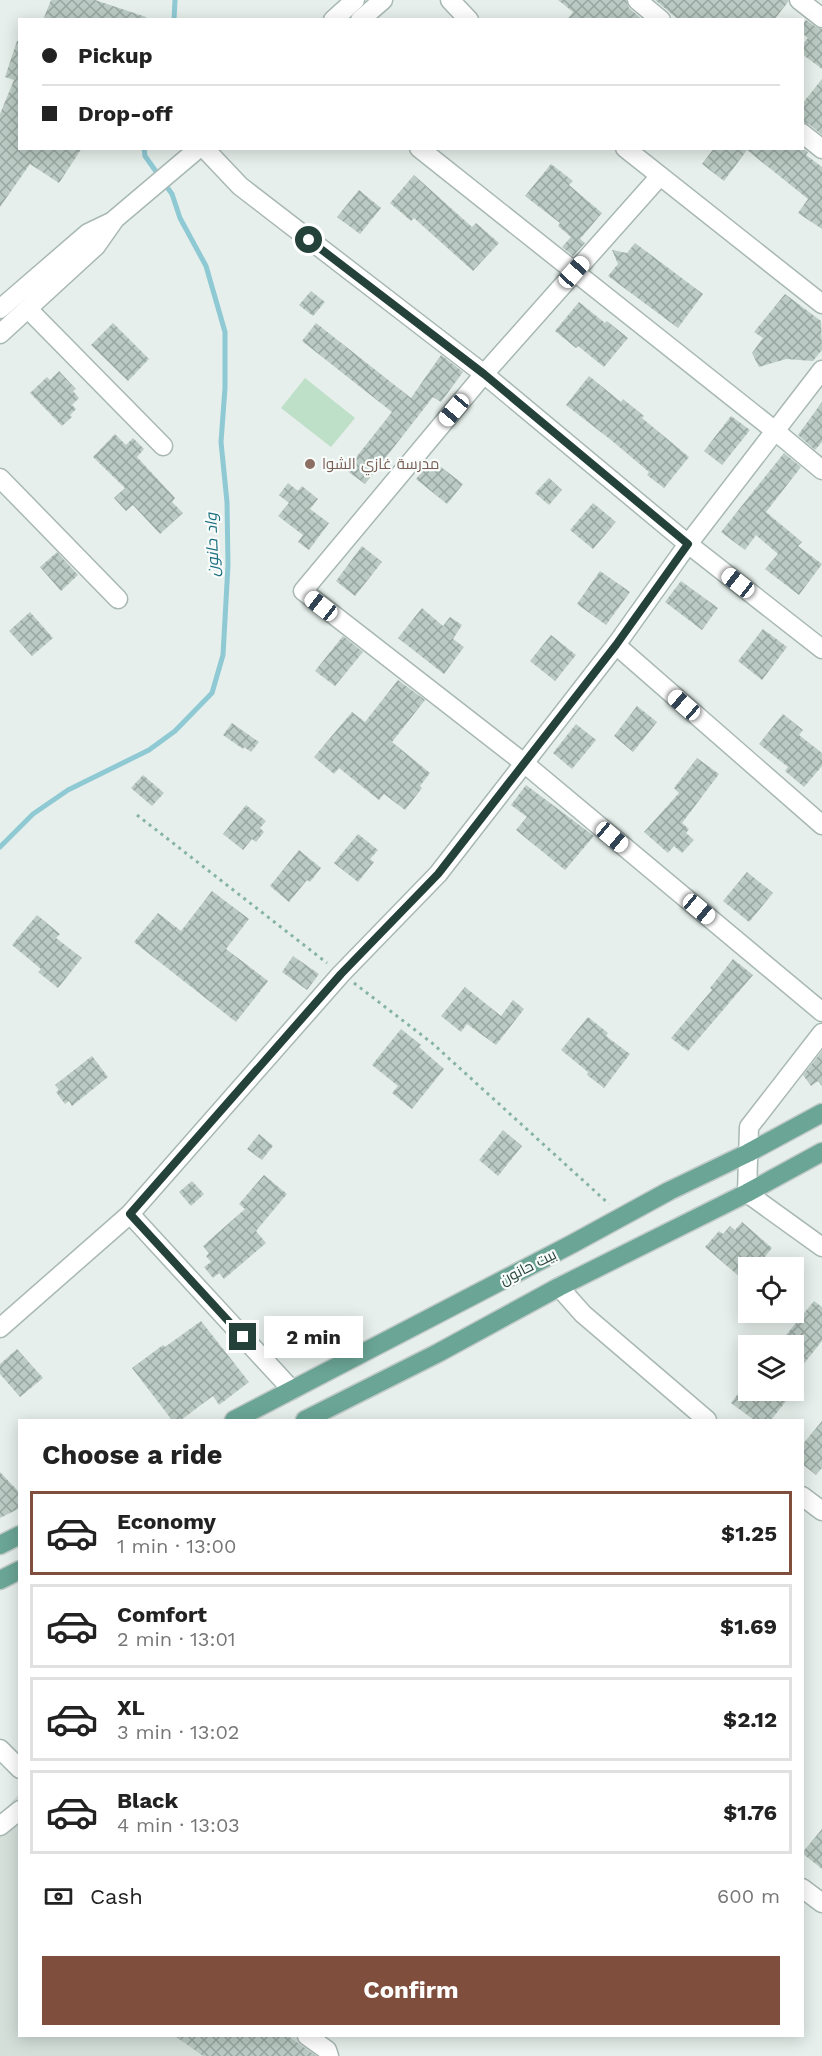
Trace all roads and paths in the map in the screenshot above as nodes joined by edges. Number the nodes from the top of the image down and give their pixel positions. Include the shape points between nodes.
1 (355, 0) edge
2 (383, 0) edge
3 (450, 0) edge
4 (637, 0) edge
5 (799, 0) edge
6 (335, 18) edge
7 (362, 18) edge
8 (467, 18) edge
9 (659, 18) edge
10 (822, 18) edge
11 (804, 135) edge
12 (822, 149) edge
13 (421, 150) edge
14 (628, 150) edge
15 (197, 151) edge
16 (660, 176) junction
17 (115, 219) junction
18 (574, 272) junction
19 (822, 304) edge
20 (0, 309) edge
21 (28, 309) junction
22 (0, 334) edge
23 (822, 370) edge
24 (484, 374) junction
25 (774, 430) junction
26 (163, 446) dead end
27 (822, 470) edge
28 (0, 478) edge
29 (688, 544) junction
30 (118, 599) dead end
31 (616, 645) junction
32 (822, 649) edge
33 (524, 764) junction
34 (136, 815) dead end
35 (822, 825) edge
36 (341, 974) junction
37 (822, 1012) edge
38 (822, 1033) edge
39 (822, 1113) edge
40 (822, 1152) edge
41 (748, 1153) junction
42 (747, 1193) junction
43 (130, 1214) junction
44 (622, 1216) junction
45 (822, 1247) edge
46 (559, 1287) junction
47 (0, 1328) edge
48 (292, 1390) junction
49 (255, 1415) edge
50 (238, 1419) edge
51 (307, 1419) edge
52 (706, 1419) edge
53 (804, 1498) edge
54 (822, 1511) edge
55 (18, 1536) edge
56 (0, 1545) edge
57 (18, 1571) edge
58 (0, 1581) edge
59 (0, 1749) edge
60 (18, 1767) edge
61 (18, 1812) edge
62 (0, 1826) edge
63 (804, 1889) edge
64 (822, 1903) edge
65 (308, 2037) edge
66 (329, 2056) edge

1 - 6 street
2 - 7 street
3 - 8 street
4 - 9 street
5 - 10 street
11 - 12 street
13 - 18 street
14 - 16 street
15 - 17 street
15 - 24 street
16 - 18 street
16 - 19 street
17 - 20 street via 88,234
17 - 21 street via 96,246
18 - 24 street
18 - 25 street
21 - 22 street
21 - 26 street
23 - 25 street
24 - 29 street
24 - 33 street via 303,591
25 - 27 street
25 - 29 street
28 - 30 street
29 - 31 street
29 - 32 street
31 - 33 street
31 - 35 street
33 - 36 street via 438,874
33 - 37 street
34 - 36 path
36 - 43 street
36 - 44 path via 432,1043
38 - 41 street via 749,1127
39 - 41 main road, بيت حانون
40 - 42 main road
41 - 42 street
41 - 44 main road, بيت حانون
42 - 45 street
42 - 46 main road
43 - 47 street
43 - 48 street
44 - 48 main road, بيت حانون
46 - 51 main road
46 - 52 street via 583,1314
48 - 49 main road, بيت حانون
49 - 50 main road, بيت حانون
53 - 54 street
55 - 56 main road
57 - 58 main road
59 - 60 street
61 - 62 street
63 - 64 street
65 - 66 street via 327,2050

